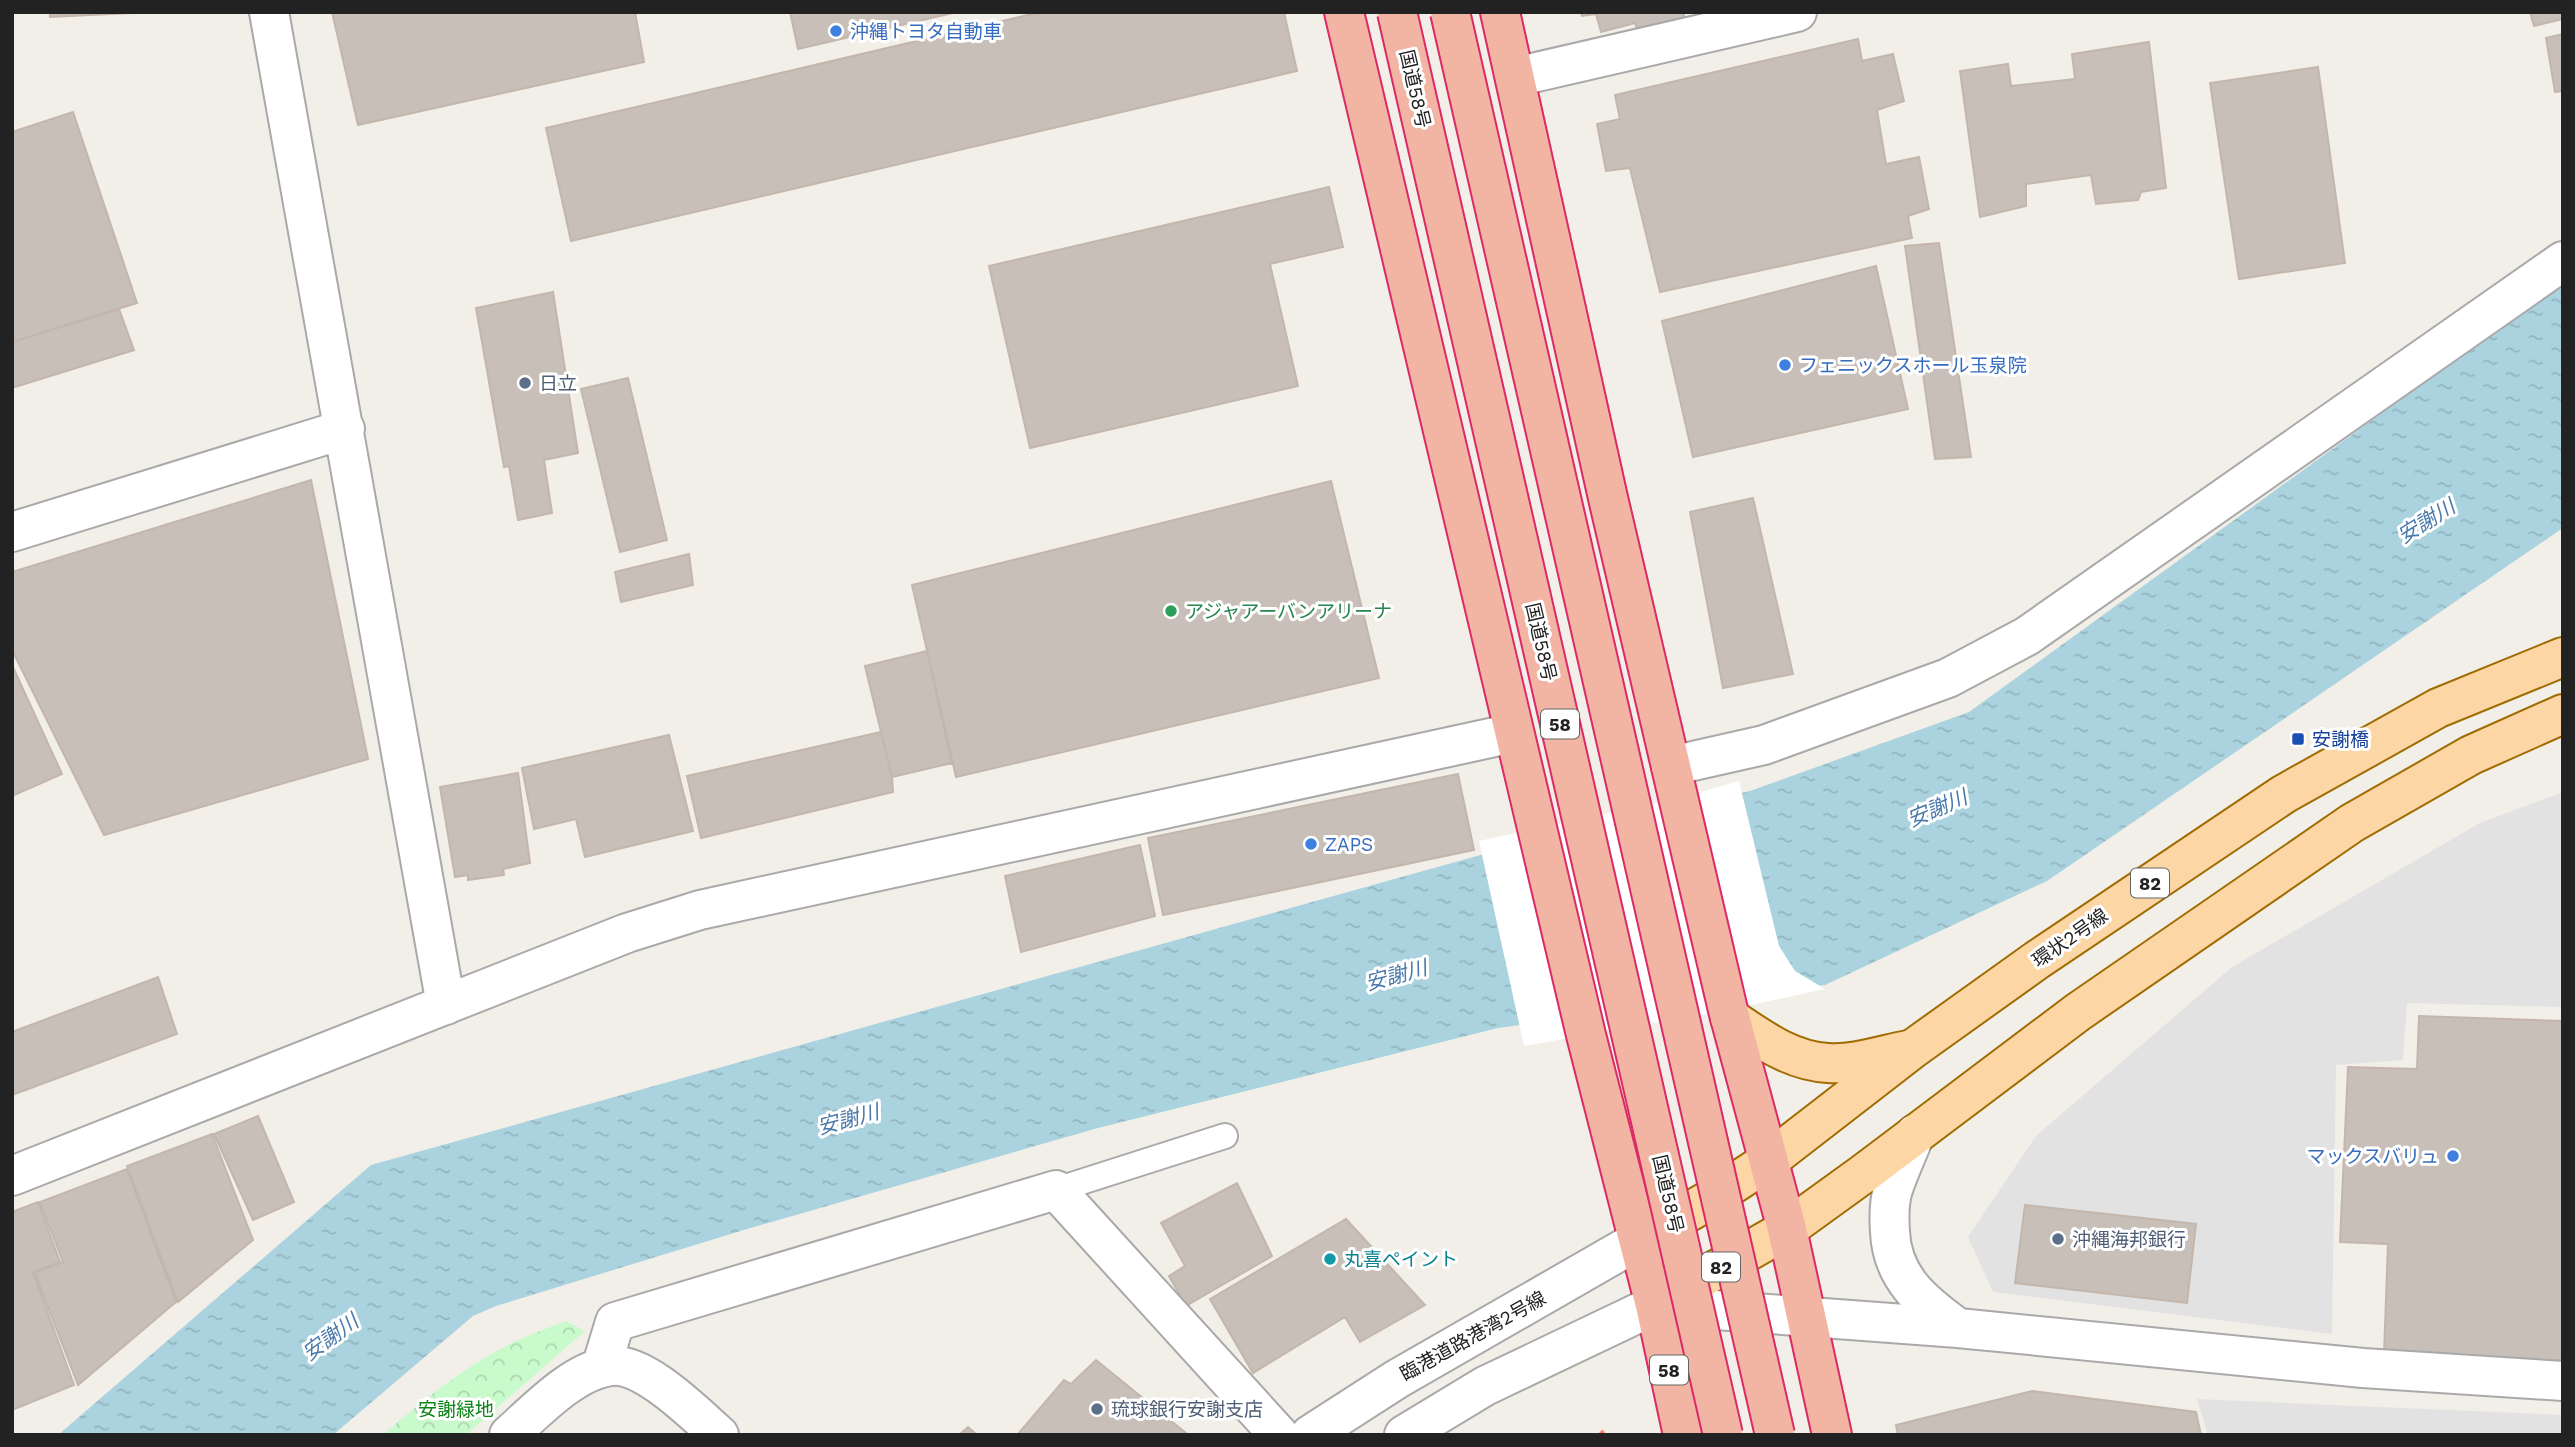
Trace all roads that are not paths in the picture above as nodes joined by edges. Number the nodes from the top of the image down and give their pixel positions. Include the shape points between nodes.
1 (269, 12) edge
2 (1344, 12) edge
3 (1397, 12) edge
4 (1450, 12) edge
5 (1500, 12) edge
6 (1797, 12) edge
7 (1515, 78) junction
8 (2563, 261) edge
9 (345, 429) junction
10 (12, 532) edge
11 (2563, 657) edge
12 (2563, 714) edge
13 (1513, 733) junction
14 (1675, 782) junction
15 (446, 1005) junction
16 (1729, 1014) junction
17 (1914, 1048) junction
18 (1915, 1134) junction
19 (1225, 1136) dead end
20 (1768, 1161) junction
21 (12, 1176) edge
22 (1056, 1190) junction
23 (1787, 1229) junction
24 (1639, 1240) junction
25 (1655, 1305) junction
26 (1806, 1317) junction
27 (1958, 1328) junction
28 (601, 1368) junction
29 (2563, 1381) edge
30 (509, 1435) edge
31 (719, 1435) edge
32 (1279, 1435) edge
33 (1310, 1435) edge
34 (1404, 1435) edge
35 (1683, 1435) edge
36 (1723, 1435) edge
37 (1775, 1435) edge
38 (1832, 1435) edge

1 - 9 street
2 - 13 highway, 58
3 - 36 highway, 国道58号 / 58, bridge
4 - 37 highway, 58, bridge
5 - 7 highway
6 - 7 street
7 - 14 highway
8 - 14 street via 2027,636 1948,678
9 - 10 street
9 - 15 street
11 - 17 main road, 環状2号線 / 82 via 2438,708 2284,794
12 - 18 main road, 82 via 2471,755 2352,823 2078,1012
13 - 15 street via 700,910 628,933
13 - 24 highway, 58
14 - 16 highway
15 - 21 street
16 - 17 main road via 1776,1048 1807,1060 1848,1062
16 - 20 highway
17 - 20 main road, 環状2号線 / 82
18 - 23 main road, 82
18 - 27 street via 1892,1192 1890,1243 1910,1288
19 - 22 lane
20 - 23 highway
20 - 24 main road, 環状2号線 / 82
22 - 28 street via 615,1322
22 - 32 street
23 - 25 main road, 82
23 - 26 highway
24 - 25 highway, 58
24 - 33 street, 臨港道路港湾2号線 via 1386,1385
25 - 26 street
25 - 34 street via 1485,1386
25 - 35 highway, 58
26 - 27 street
26 - 38 highway
27 - 29 street via 2363,1368
28 - 30 street via 554,1395
28 - 31 street via 613,1365 640,1373

